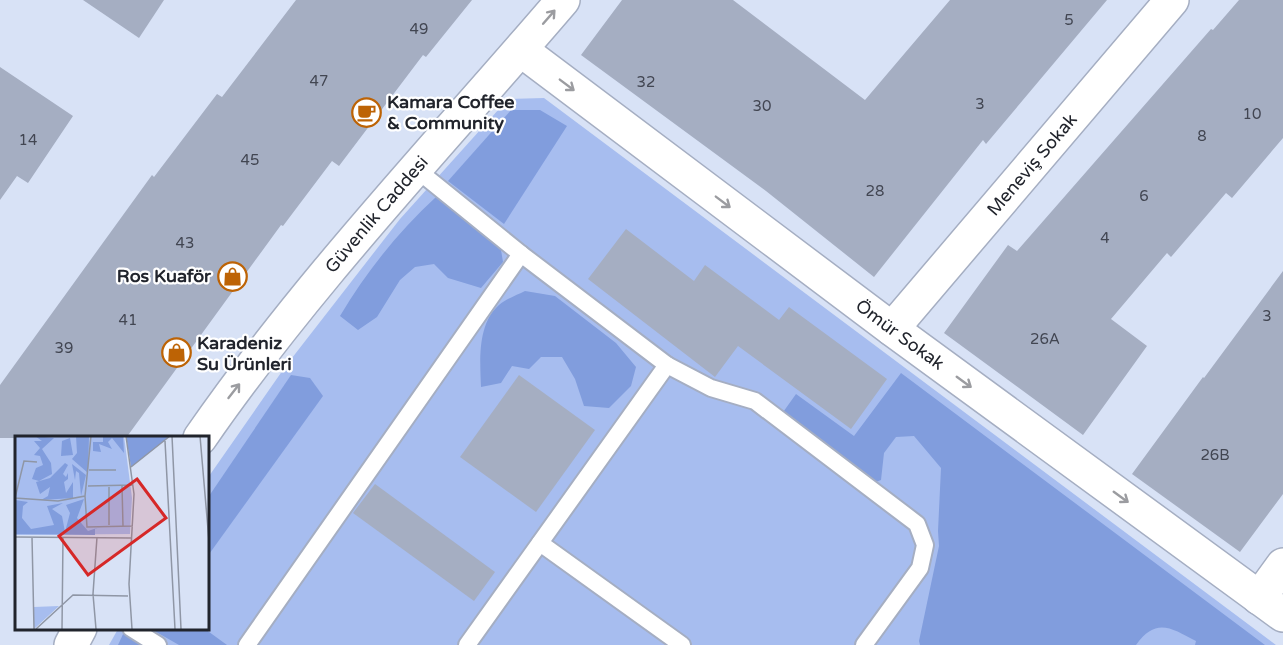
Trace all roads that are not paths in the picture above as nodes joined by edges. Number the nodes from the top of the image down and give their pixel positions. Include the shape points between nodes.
1 (563, 0) edge
2 (1172, 0) edge
3 (520, 50) junction
4 (416, 169) junction
5 (521, 254) junction
6 (892, 329) junction
7 (667, 365) junction
8 (201, 436) edge
9 (540, 543) junction
10 (1283, 565) edge
11 (1271, 606) edge
12 (79, 630) edge
13 (134, 630) edge
14 (71, 645) edge
15 (158, 645) edge
16 (247, 645) edge
17 (467, 645) edge
18 (682, 645) edge
19 (864, 645) edge

3 -> 1 street, Güvenlik Caddesi
2 - 6 street, Meneviş Sokak
3 - 4 street, Güvenlik Caddesi
3 -> 6 street, Ömür Sokak
4 - 5 lane
8 -> 4 street, Güvenlik Caddesi via 344,252
5 - 7 lane
5 - 16 lane
6 -> 11 street, Ömür Sokak
7 - 9 lane
7 - 19 lane via 711,388 756,401 917,524 926,545 920,568
9 - 17 lane
9 - 18 lane
10 - 11 street
12 - 14 street
13 - 15 lane

